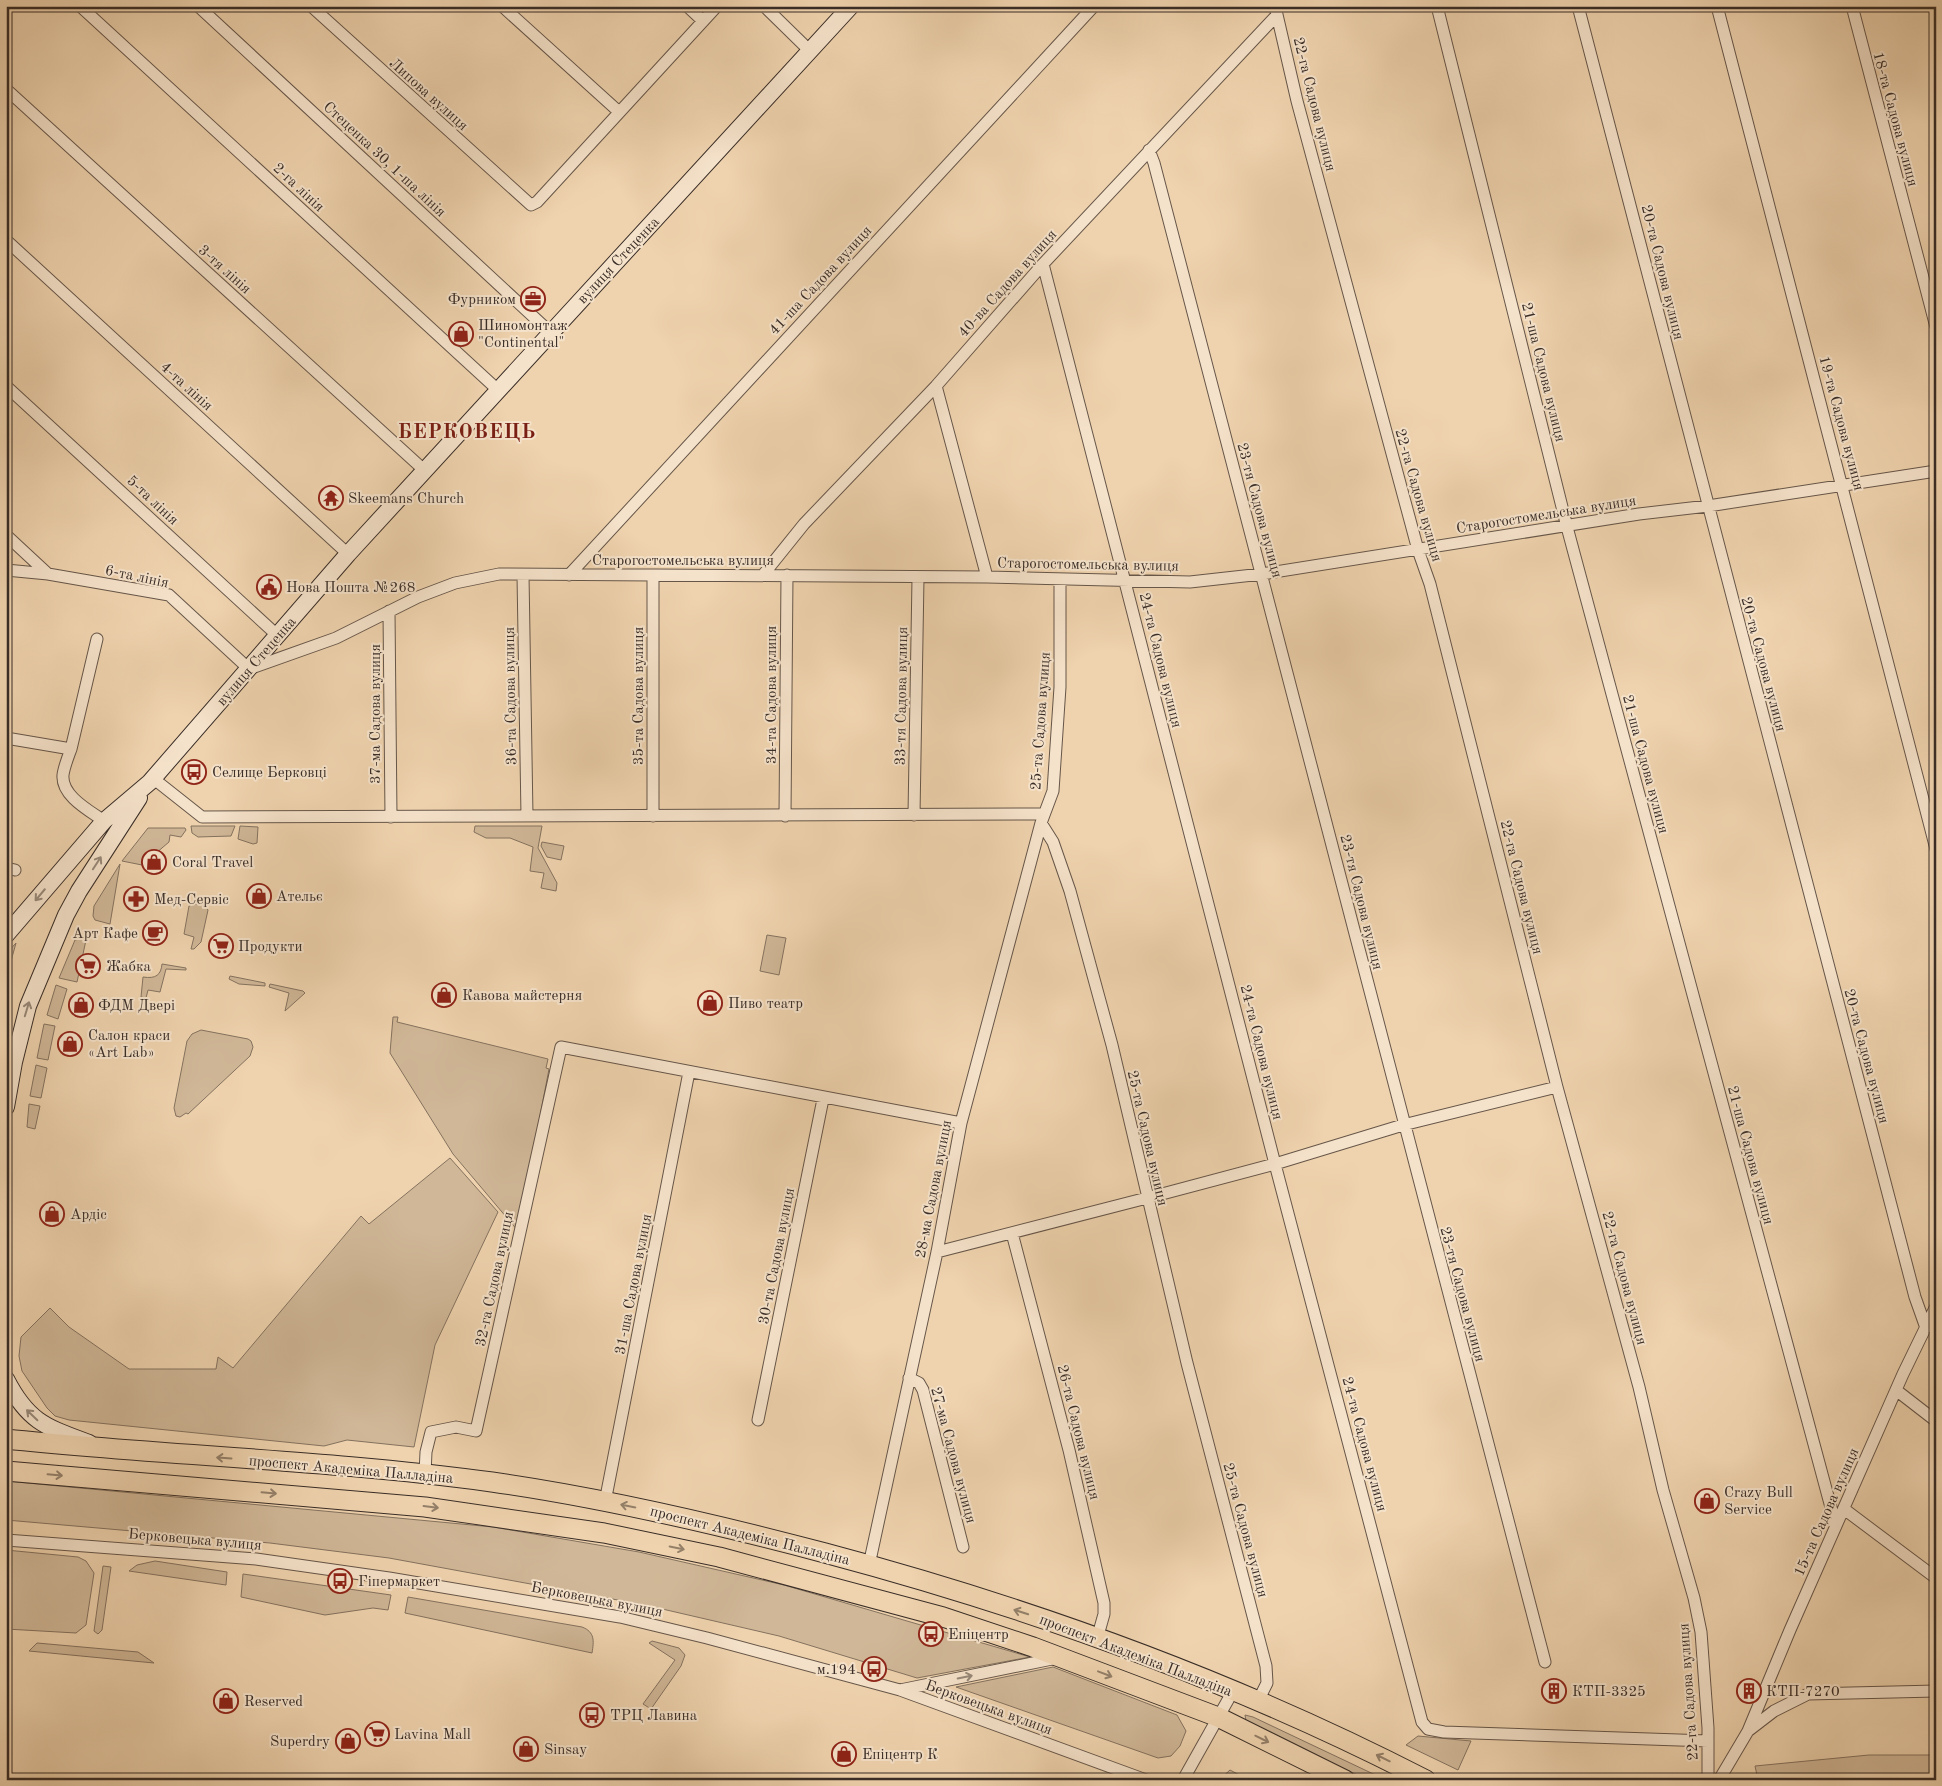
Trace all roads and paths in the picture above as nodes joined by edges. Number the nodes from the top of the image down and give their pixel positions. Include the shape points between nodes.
1 (80, 6) edge
2 (198, 6) edge
3 (311, 6) edge
4 (502, 6) edge
5 (687, 6) edge
6 (717, 6) edge
7 (764, 6) edge
8 (851, 6) edge
9 (1094, 6) edge
10 (1437, 6) edge
11 (1578, 6) edge
12 (1716, 6) edge
13 (1852, 6) edge
14 (1276, 11) edge
15 (703, 21) junction
16 (810, 51) junction
17 (6, 89) edge
18 (618, 112) junction
19 (1149, 150) junction
20 (6, 240) edge
21 (1043, 264) junction
22 (1936, 327) edge
23 (551, 333) junction
24 (6, 386) edge
25 (936, 386) junction
26 (498, 390) junction
27 (424, 470) junction
28 (1936, 471) edge
29 (1843, 485) junction
30 (1708, 506) junction
31 (1567, 526) junction
32 (6, 535) edge
33 (1418, 550) junction
34 (348, 554) junction
35 (6, 570) edge
36 (48, 574) junction
37 (1262, 574) junction
38 (523, 575) junction
39 (569, 575) junction
40 (653, 575) junction
41 (763, 575) junction
42 (787, 575) junction
43 (987, 577) junction
44 (918, 578) junction
45 (1060, 579) junction
46 (1126, 582) junction
47 (389, 611) junction
48 (278, 636) junction
49 (97, 639) dead end
50 (250, 669) junction
51 (6, 738) edge
52 (71, 748) junction
53 (150, 782) junction
54 (914, 815) junction
55 (527, 816) junction
56 (653, 816) junction
57 (785, 816) junction
58 (390, 817) junction
59 (1042, 818) junction
60 (104, 821) junction
61 (1936, 849) edge
62 (6, 935) edge
63 (689, 1072) junction
64 (1557, 1087) junction
65 (823, 1098) junction
66 (6, 1108) edge
67 (961, 1123) junction
68 (1404, 1125) junction
69 (1275, 1164) junction
70 (1146, 1198) junction
71 (1012, 1233) junction
72 (937, 1252) junction
73 (1936, 1306) edge
74 (1926, 1328) junction
75 (909, 1378) junction
76 (6, 1379) edge
77 (1896, 1390) junction
78 (758, 1420) dead end
79 (1936, 1421) edge
80 (6, 1439) edge
81 (107, 1450) junction
82 (6, 1471) edge
83 (425, 1474) junction
84 (605, 1502) junction
85 (1844, 1509) junction
86 (1836, 1526) junction
87 (6, 1536) edge
88 (6, 1540) edge
89 (22, 1541) junction
90 (963, 1546) dead end
91 (868, 1565) junction
92 (1936, 1578) edge
93 (1097, 1639) junction
94 (1059, 1657) junction
95 (1545, 1662) dead end
96 (900, 1690) junction
97 (1233, 1691) junction
98 (1936, 1691) edge
99 (1258, 1701) junction
100 (1218, 1717) junction
101 (1748, 1731) junction
102 (1708, 1741) junction
103 (1146, 1780) edge
104 (1182, 1780) edge
105 (1345, 1780) edge
106 (1426, 1780) edge
107 (1708, 1780) edge
108 (1719, 1780) edge

1 - 26 street, 2-га лінія
2 - 23 street, Стеценка 30, 1-ша лінія
3 - 18 street, Липова вулиця via 527,204 537,202
4 - 18 street
5 - 15 street
6 - 15 street
7 - 16 street
8 - 16 main road, вулиця Стеценка
9 - 39 street, 41-ша Садова вулиця
10 - 31 street, 21-ша Садова вулиця
11 - 30 street, 20-та Садова вулиця
12 - 29 street, 19-та Садова вулиця
13 - 22 street, 18-та Садова вулиця
14 - 19 street, 40-ва Садова вулиця
14 - 33 street, 22-га Садова вулиця via 1297,101
15 - 18 street
16 - 23 main road, вулиця Стеценка
17 - 27 street, 3-тя лінія
19 - 21 street, 40-ва Садова вулиця
19 - 37 street, 23-тя Садова вулиця
20 - 34 street, 4-та лінія
21 - 25 street, 40-ва Садова вулиця
21 - 46 street, 24-та Садова вулиця
23 - 26 main road, вулиця Стеценка
24 - 48 street, 5-та лінія
25 - 41 street, 40-ва Садова вулиця via 804,524
25 - 43 street
26 - 27 main road, вулиця Стеценка
27 - 34 main road, вулиця Стеценка
28 - 29 street, Старогостомельська вулиця
29 - 30 street, Старогостомельська вулиця
29 - 61 street, 19-та Садова вулиця
30 - 31 street, Старогостомельська вулиця
30 - 74 street, 20-та Садова вулиця via 1839,1011
31 - 33 street, Старогостомельська вулиця
31 - 86 street, 21-ша Садова вулиця
32 - 36 street
33 - 37 street, Старогостомельська вулиця
33 - 64 street, 22-га Садова вулиця via 1432,594
34 - 48 main road, вулиця Стеценка
35 - 36 street, 6-та лінія
36 - 50 street, 6-та лінія via 169,596
37 - 46 street, Старогостомельська вулиця via 1190,582
37 - 68 street, 23-тя Садова вулиця
38 - 39 street, Старогостомельська вулиця
38 - 47 street, Старогостомельська вулиця via 499,574 455,583
38 - 55 street, 36-та Садова вулиця
39 - 40 street, Старогостомельська вулиця
40 - 41 street, Старогостомельська вулиця
40 - 56 street, 35-та Садова вулиця
41 - 42 street, Старогостомельська вулиця
42 - 44 street, Старогостомельська вулиця
42 - 57 street, 34-та Садова вулиця
43 - 44 street, Старогостомельська вулиця
43 - 45 street, Старогостомельська вулиця
44 - 54 street, 33-тя Садова вулиця
45 - 46 street, Старогостомельська вулиця
45 - 59 street, 25-та Садова вулиця via 1060,687 1053,790
46 - 69 street, 24-та Садова вулиця
47 - 50 street, Старогостомельська вулиця via 336,638
47 - 58 street, 37-ма Садова вулиця
48 - 50 main road, вулиця Стеценка
49 - 52 street
50 - 53 main road, вулиця Стеценка
51 - 52 street
52 - 60 street via 63,778 76,801
53 - 58 street via 202,817
53 - 60 main road, вулиця Стеценка
66 -> 53 main road, вулиця Стеценка via 28,1006 66,915
54 - 57 street
54 - 59 street
55 - 56 street
55 - 58 street
56 - 57 street
59 - 67 street, 28-ма Садова вулиця
59 - 70 street, 25-та Садова вулиця via 1070,891 1112,1045
60 -> 62 main road, вулиця Стеценка
63 - 65 street
63 - 83 street, 32-га Садова вулиця via 561,1047 476,1431 456,1427 431,1432
63 - 84 street, 31-ша Садова вулиця
64 - 68 street
64 - 102 street, 22-га Садова вулиця via 1694,1598 1701,1632
65 - 67 street
65 - 78 street, 30-та Садова вулиця
67 - 72 street, 28-ма Садова вулиця
68 - 69 street
68 - 95 street, 23-тя Садова вулиця
69 - 70 street
69 - 102 street, 24-та Садова вулиця via 1422,1722 1428,1729 1444,1732
70 - 71 street
70 - 99 street, 25-та Садова вулиця via 1266,1666 1267,1683
71 - 72 street
71 - 93 street, 26-та Садова вулиця via 1069,1450 1104,1603
72 - 75 street, 28-ма Садова вулиця
73 - 74 street, 15-та Садова вулиця
74 - 77 street, 15-та Садова вулиця
75 - 90 street, 27-ма Садова вулиця via 919,1383 923,1390
75 - 91 street, 28-ма Садова вулиця
81 -> 76 main road via 42,1425 28,1412
77 - 79 street
77 - 85 street, 15-та Садова вулиця
80 - 81 highway, проспект Академіка Палладіна
83 -> 81 highway, проспект Академіка Палладіна
82 -> 94 highway, проспект Академіка Палладіна via 425,1506 604,1533 719,1557 857,1593 943,1617
83 - 84 highway, проспект Академіка Палладіна
91 -> 84 highway, проспект Академіка Палладіна via 724,1526
85 - 86 street, 15-та Садова вулиця
85 - 92 street
86 - 101 street, 15-та Садова вулиця
87 - 89 street, Берковецька вулиця
88 - 89 street, Берковецька вулиця
89 - 96 street, Берковецька вулиця via 256,1559 610,1615 717,1640
93 -> 91 highway, проспект Академіка Палладіна via 946,1587
93 - 97 highway, проспект Академіка Палладіна
96 -> 94 street
94 -> 100 highway, проспект Академіка Палладіна
96 - 103 street, Берковецька вулиця
97 - 99 highway, проспект Академіка Палладіна
97 - 100 street
98 - 101 street via 1808,1694 1774,1710
106 -> 99 highway, проспект Академіка Палладіна via 1379,1755
100 - 104 street
100 -> 105 highway, проспект Академіка Палладіна
101 - 108 street
102 - 107 street, 22-га Садова вулиця

